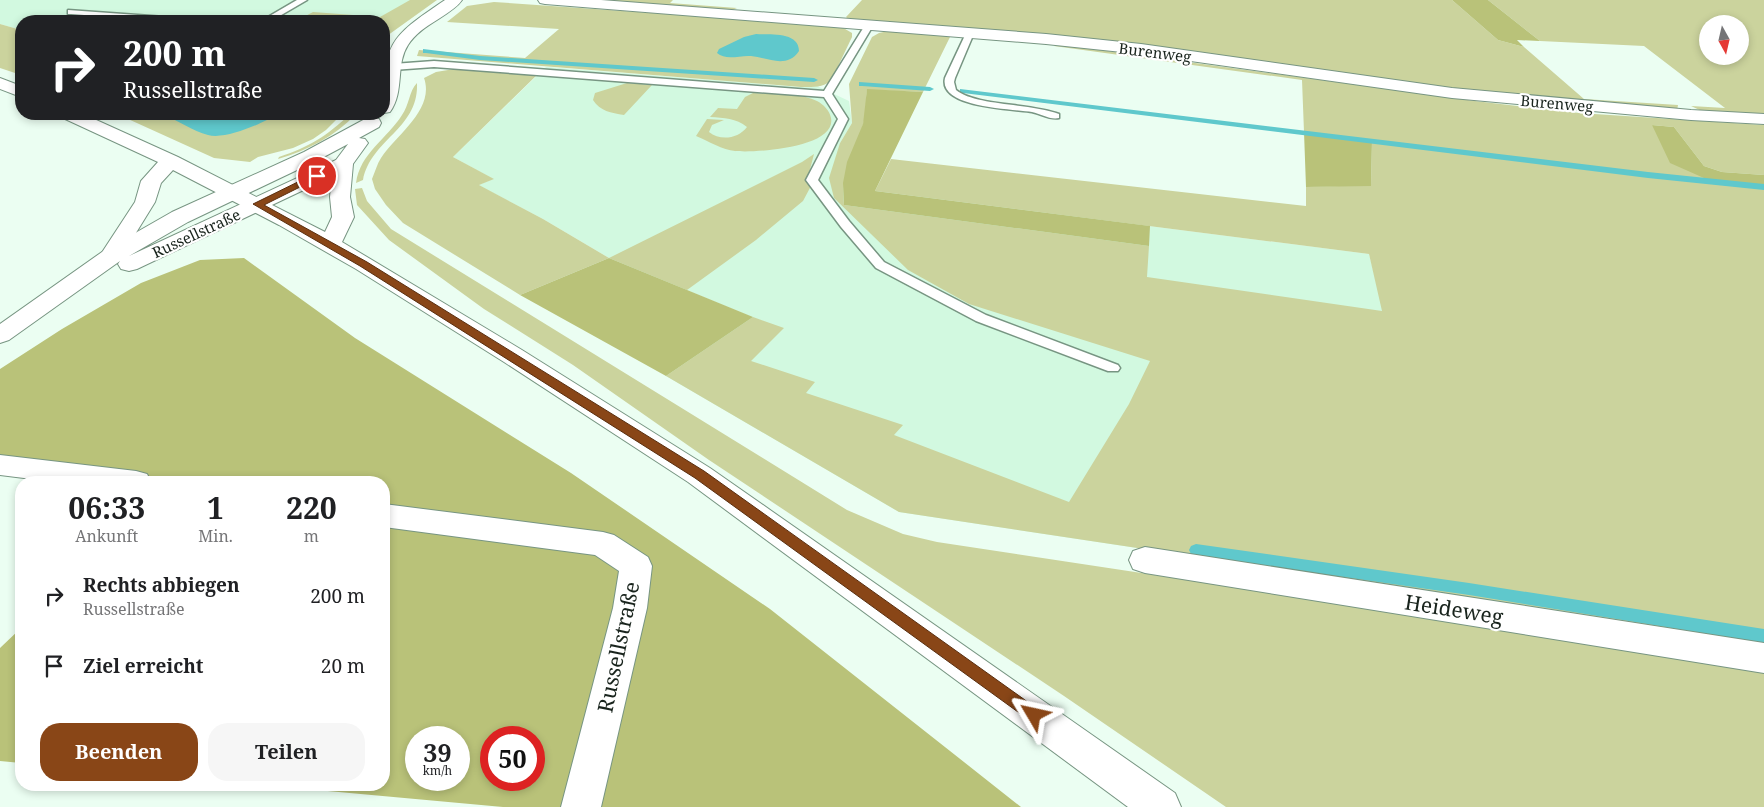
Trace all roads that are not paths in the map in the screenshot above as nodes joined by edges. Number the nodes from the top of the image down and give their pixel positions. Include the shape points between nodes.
1 (303, 0) edge
2 (455, 0) edge
3 (545, 0) edge
4 (72, 12) dead end
5 (112, 15) edge
6 (276, 15) edge
7 (870, 24) junction
8 (970, 33) junction
9 (393, 67) junction
10 (0, 83) edge
11 (15, 89) edge
12 (827, 94) junction
13 (390, 95) edge
14 (1055, 116) dead end
15 (1764, 119) edge
16 (82, 120) edge
17 (371, 120) edge
18 (375, 120) edge
19 (171, 161) junction
20 (343, 164) junction
21 (232, 192) junction
22 (257, 204) junction
23 (330, 245) junction
24 (110, 257) junction
25 (56, 297) junction
26 (0, 336) edge
27 (1113, 368) dead end
28 (0, 464) edge
29 (91, 476) edge
30 (390, 516) edge
31 (1145, 560) dead end
32 (1764, 658) edge
33 (580, 807) edge
34 (1162, 807) edge

1 - 6 lane
2 - 9 street, Russellstraße via 410,33 399,45
3 - 7 street, Burenweg
4 - 5 lane
7 - 8 street, Burenweg
7 - 12 lane
8 - 14 lane via 949,81 958,97 1044,110
8 - 15 street, Burenweg via 1141,49 1452,93
9 - 12 lane via 434,64
9 - 13 street, Russellstraße
10 - 11 street
12 - 27 lane via 842,119 812,180 880,265 981,318
16 - 19 street
17 - 21 street, Russellstraße via 311,156
18 - 20 street, Russellstraße
19 - 21 street
19 - 24 street via 150,181 145,202
20 - 22 street, Russellstraße
20 - 23 street via 340,197 343,217
21 - 22 street
21 - 24 street, Russellstraße
22 - 23 street
22 - 25 street, Russellstraße
23 - 34 street via 699,474
24 - 25 street, Russellstraße
25 - 26 street, Russellstraße
28 - 29 street
30 - 33 street, Russellstraße via 603,544 636,566 630,608
31 - 32 street, Heideweg

